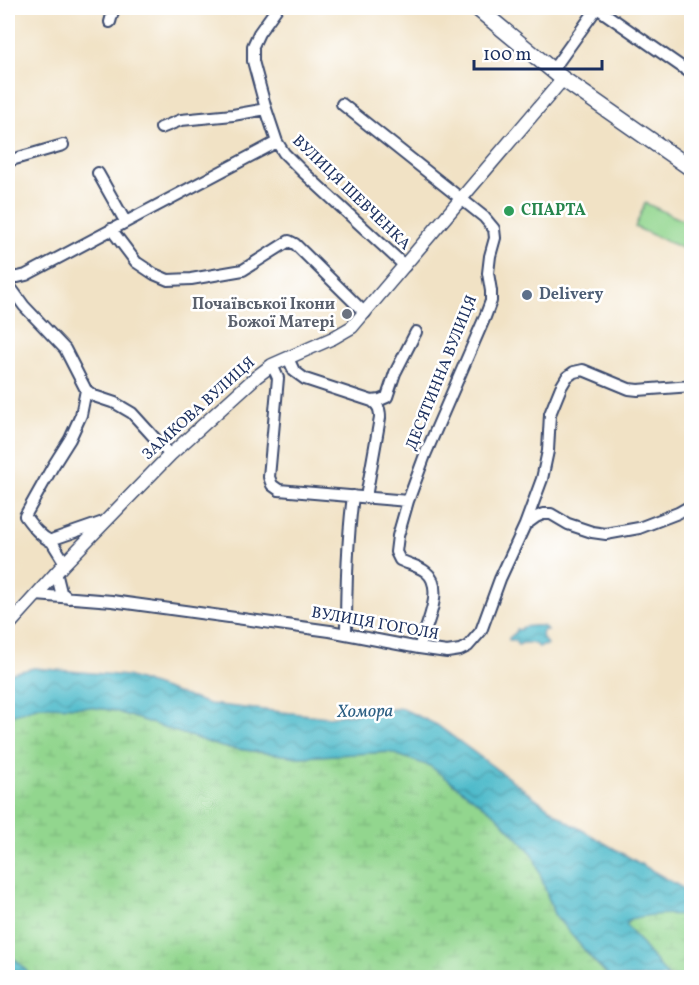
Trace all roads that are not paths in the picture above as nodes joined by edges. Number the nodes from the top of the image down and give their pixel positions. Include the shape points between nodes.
1 (114, 8) edge
2 (277, 8) edge
3 (477, 8) edge
4 (597, 8) edge
5 (110, 22) dead end
6 (692, 74) edge
7 (557, 75) junction
8 (342, 104) dead end
9 (266, 109) junction
10 (161, 128) dead end
11 (277, 142) junction
12 (63, 145) dead end
13 (8, 161) edge
14 (692, 169) edge
15 (98, 173) dead end
16 (461, 199) junction
17 (125, 221) junction
18 (111, 229) junction
19 (405, 266) junction
20 (22, 276) junction
21 (8, 277) edge
22 (10, 287) edge
23 (365, 313) junction
24 (416, 332) dead end
25 (288, 358) junction
26 (272, 365) junction
27 (294, 371) junction
28 (278, 378) junction
29 (692, 386) edge
30 (86, 390) junction
31 (387, 397) junction
32 (372, 401) junction
33 (380, 418) junction
34 (170, 455) junction
35 (353, 496) junction
36 (366, 497) junction
37 (536, 497) junction
38 (408, 501) junction
39 (692, 505) edge
40 (551, 514) junction
41 (107, 521) junction
42 (525, 525) junction
43 (52, 542) junction
44 (61, 567) junction
45 (36, 596) junction
46 (68, 598) junction
47 (8, 627) edge
48 (346, 634) junction
49 (418, 648) junction

1 - 5 street
2 - 9 street, ВУЛИЦЯ ШЕВЧЕНКА via 253,46 253,61
3 - 7 main road
4 - 6 street
4 - 7 street
7 - 14 main road
7 - 16 street, ЗАМКОВА ВУЛИЦЯ
8 - 16 street
9 - 10 street via 182,120
9 - 11 street, ВУЛИЦЯ ШЕВЧЕНКА
11 - 17 street, ВУЛИЦЯ ШЕВЧЕНКА
11 - 19 street, ВУЛИЦЯ ШЕВЧЕНКА via 302,171
12 - 13 street
15 - 17 street
16 - 19 street, ЗАМКОВА ВУЛИЦЯ
16 - 38 street, ДЕСЯТИННА ВУЛИЦЯ via 494,229 488,273 490,301
17 - 18 street, ВУЛИЦЯ ШЕВЧЕНКА
18 - 20 street, ВУЛИЦЯ ШЕВЧЕНКА
18 - 23 street via 136,262 168,280 243,270 290,241
19 - 23 street, ЗАМКОВА ВУЛИЦЯ
20 - 21 street, ВУЛИЦЯ ШЕВЧЕНКА
20 - 22 street
22 - 30 street via 65,349
23 - 25 street, ЗАМКОВА ВУЛИЦЯ via 352,327
24 - 31 street
25 - 26 street, ЗАМКОВА ВУЛИЦЯ
25 - 27 street
26 - 28 street
26 - 34 street, ЗАМКОВА ВУЛИЦЯ
27 - 28 street
27 - 32 street via 305,379
28 - 35 street via 269,477 272,485 279,490
29 - 37 street, ВУЛИЦЯ ГОГОЛЯ via 629,389 583,370 574,372 561,387 550,414 548,451
30 - 34 street via 132,413
30 - 43 street via 81,415 70,439 26,516 32,527
31 - 32 street
31 - 33 street
32 - 33 street via 378,406
33 - 36 street
34 - 41 street, ЗАМКОВА ВУЛИЦЯ
35 - 36 street
35 - 48 street via 348,529
36 - 38 street
37 - 40 street
37 - 42 street, ВУЛИЦЯ ГОГОЛЯ
38 - 49 street, ДЕСЯТИННА ВУЛИЦЯ via 396,552 400,560 425,570 435,586
39 - 40 street via 639,528 606,534 568,525
40 - 42 street via 543,514
41 - 43 street
41 - 44 street, ЗАМКОВА ВУЛИЦЯ
42 - 49 street, ВУЛИЦЯ ГОГОЛЯ via 481,631 468,646 447,652
43 - 44 street
44 - 45 street, ЗАМКОВА ВУЛИЦЯ
44 - 46 street via 61,592
45 - 46 street, ВУЛИЦЯ ГОГОЛЯ
45 - 47 street, ЗАМКОВА ВУЛИЦЯ
46 - 48 street, ВУЛИЦЯ ГОГОЛЯ
48 - 49 street, ВУЛИЦЯ ГОГОЛЯ

